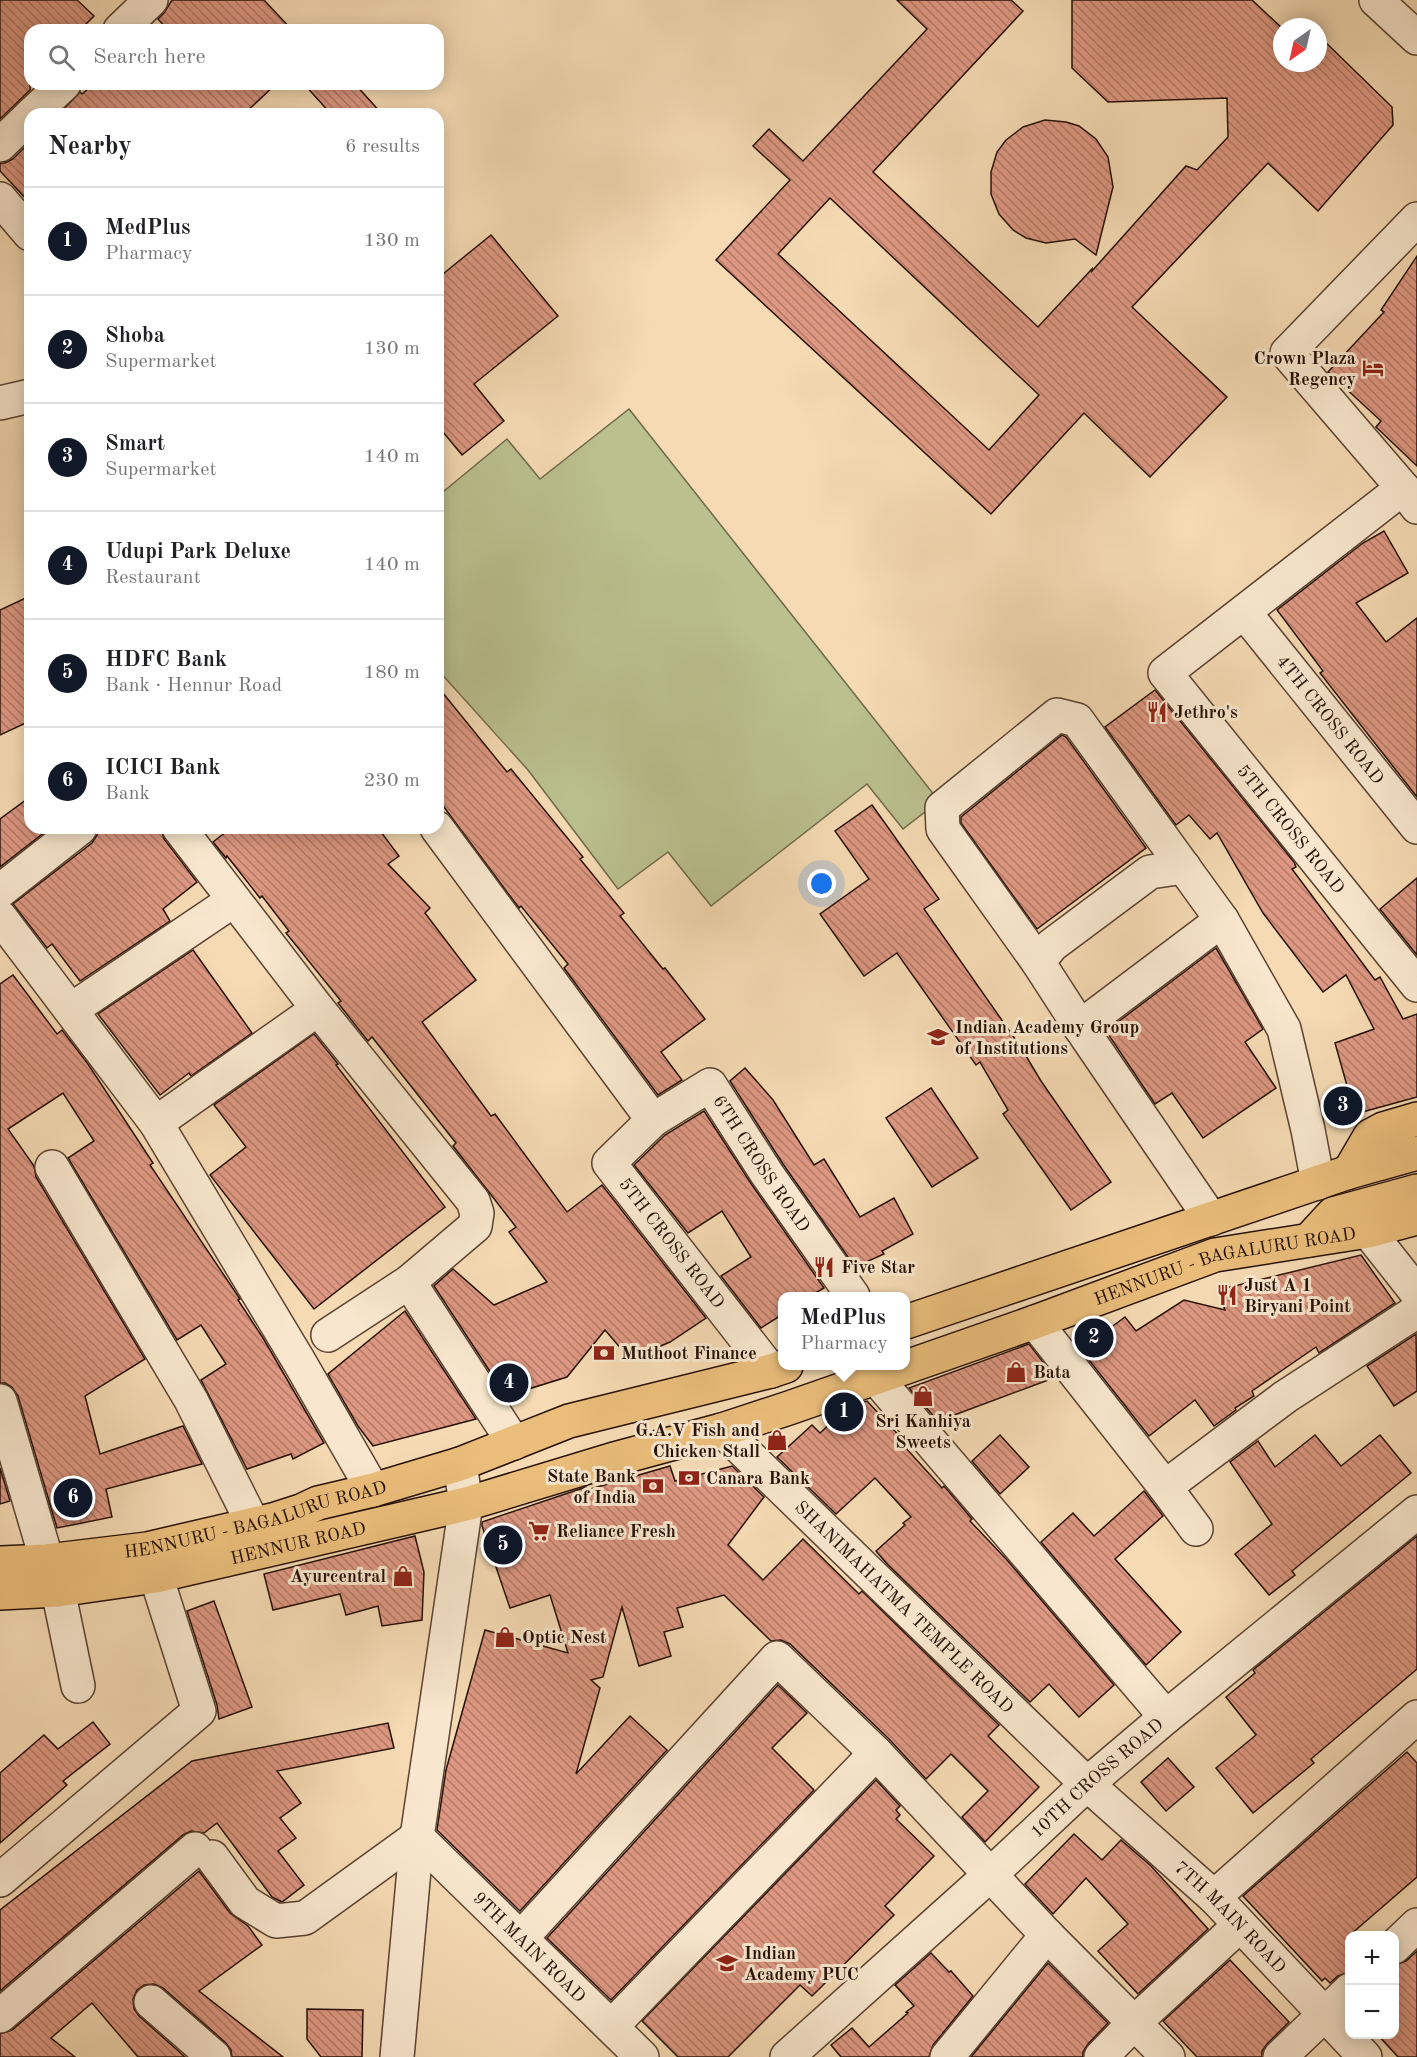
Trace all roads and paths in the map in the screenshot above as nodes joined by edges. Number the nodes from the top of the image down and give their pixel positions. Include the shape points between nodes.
1 (151, 0) edge
2 (1376, 0) edge
3 (126, 24) edge
4 (1417, 38) edge
5 (58, 90) edge
6 (38, 108) edge
7 (24, 122) edge
8 (0, 145) edge
9 (0, 199) edge
10 (1417, 219) edge
11 (24, 227) edge
12 (24, 398) edge
13 (0, 404) edge
14 (1410, 497) edge
15 (1244, 612) junction
16 (1417, 827) edge
17 (72, 834) edge
18 (184, 834) edge
19 (441, 834) edge
20 (1184, 867) junction
21 (0, 891) edge
22 (234, 900) junction
23 (0, 917) edge
24 (1222, 920) junction
25 (10, 951) edge
26 (1038, 962) junction
27 (1417, 985) edge
28 (318, 1009) junction
29 (71, 1010) junction
30 (1080, 1027) junction
31 (1417, 1119) edge
32 (653, 1120) junction
33 (156, 1124) junction
34 (1417, 1153) edge
35 (52, 1167) dead end
36 (1348, 1172) junction
37 (1318, 1183) junction
38 (1417, 1191) edge
39 (1417, 1218) edge
40 (1211, 1219) junction
41 (1368, 1231) junction
42 (1310, 1240) junction
43 (409, 1282) junction
44 (850, 1292) edge
45 (1417, 1293) edge
46 (1417, 1311) edge
47 (910, 1321) edge
48 (1035, 1322) junction
49 (328, 1335) dead end
50 (910, 1365) edge
51 (778, 1368) edge
52 (896, 1370) edge
53 (876, 1377) junction
54 (0, 1401) edge
55 (722, 1430) junction
56 (514, 1443) junction
57 (460, 1464) junction
58 (590, 1466) joint
59 (1165, 1487) junction
60 (373, 1490) junction
61 (466, 1504) junction
62 (1417, 1512) edge
63 (253, 1524) junction
64 (1196, 1529) dead end
65 (0, 1563) edge
66 (53, 1575) junction
67 (156, 1576) junction
68 (0, 1593) edge
69 (78, 1686) dead end
70 (1166, 1717) junction
71 (1417, 1717) edge
72 (876, 1753) junction
73 (1087, 1784) junction
74 (417, 1837) junction
75 (991, 1874) junction
76 (0, 1880) edge
77 (1214, 1898) junction
78 (1240, 1925) junction
79 (1417, 1925) edge
80 (1047, 1935) junction
81 (521, 1938) junction
82 (1399, 1943) edge
83 (1345, 1995) edge
84 (151, 2002) dead end
85 (1324, 2015) junction
86 (0, 2016) edge
87 (1135, 2022) junction
88 (612, 2026) junction
89 (214, 2057) edge
90 (397, 2057) edge
91 (642, 2057) edge
92 (788, 2057) edge
93 (947, 2057) edge
94 (1101, 2057) edge
95 (1168, 2057) edge
96 (1280, 2057) edge
97 (1365, 2057) edge

1 - 3 street
2 - 4 street
5 - 6 street
7 - 8 street
9 - 11 street
10 - 14 street via 1287,353
12 - 13 street
14 - 15 street
15 - 16 street, 4TH CROSS ROAD
15 - 27 street, 5TH CROSS ROAD via 1165,673
17 - 21 street
18 - 22 street
19 - 32 street
20 - 24 street
20 - 26 street via 1150,872 1052,945
20 - 26 street via 1077,720 1057,715 942,808 943,829
22 - 28 street
22 - 29 street
23 - 25 street
24 - 30 street
24 - 37 street via 1284,1029
25 - 29 street
26 - 30 street
28 - 33 street
28 - 43 street via 473,1201 475,1226
29 - 33 street
30 - 40 street
31 - 36 main road via 1370,1136
32 - 44 street, 6TH CROSS ROAD via 710,1085
32 - 51 street, 5TH CROSS ROAD via 609,1162
33 - 60 street
34 - 36 main road
35 - 63 street via 191,1400
36 - 37 main road
37 - 40 main road
38 - 42 main road via 1333,1214
39 - 41 main road, HENNURU - BAGALURU ROAD
40 - 47 main road
41 - 42 main road, HENNURU - BAGALURU ROAD
41 - 45 street
42 - 48 main road, HENNURU - BAGALURU ROAD via 1215,1255
43 - 49 street
43 - 56 street
46 - 59 street via 1285,1397
48 - 50 main road, HENNURU - BAGALURU ROAD
48 - 59 street
51 - 56 main road, HENNURU - BAGALURU ROAD via 569,1421
52 - 53 main road, HENNURU - BAGALURU ROAD
53 - 55 main road, HENNURU - BAGALURU ROAD
53 - 70 street
54 - 66 street
55 - 58 main road, HENNURU - BAGALURU ROAD
55 - 73 street, SHANIMAHATMA TEMPLE ROAD
56 - 57 main road, HENNURU - BAGALURU ROAD
57 - 60 main road, HENNURU - BAGALURU ROAD
57 - 61 street
58 - 61 main road, HENNUR ROAD
59 - 64 street
60 - 63 main road, HENNURU - BAGALURU ROAD
61 - 67 main road, HENNUR ROAD
61 - 74 street
62 - 70 street, 10TH CROSS ROAD
63 - 66 main road, HENNURU - BAGALURU ROAD
65 - 66 main road, HENNUR ROAD
66 - 67 main road, HENNUR ROAD
66 - 68 main road, HENNUR ROAD
66 - 69 street
67 - 76 street via 199,1711
70 - 73 street, 10TH CROSS ROAD
71 - 77 street
72 - 75 street
72 - 81 street via 777,1658
72 - 88 street
73 - 75 street, 10TH CROSS ROAD
73 - 77 street, 7TH MAIN ROAD
74 - 81 street, 9TH MAIN ROAD
74 - 86 street via 305,1918 276,1921 245,1902 203,1853
74 - 90 street
75 - 80 street
75 - 92 street, 10TH CROSS ROAD
77 - 78 street, 7TH MAIN ROAD
78 - 85 street, 7TH MAIN ROAD
78 - 87 street
79 - 82 street
80 - 87 street
80 - 93 street
81 - 88 street, 9TH MAIN ROAD
83 - 85 street
84 - 89 street
85 - 96 street
85 - 97 street, 7TH MAIN ROAD
87 - 94 street
87 - 95 street
88 - 91 street, 9TH MAIN ROAD

